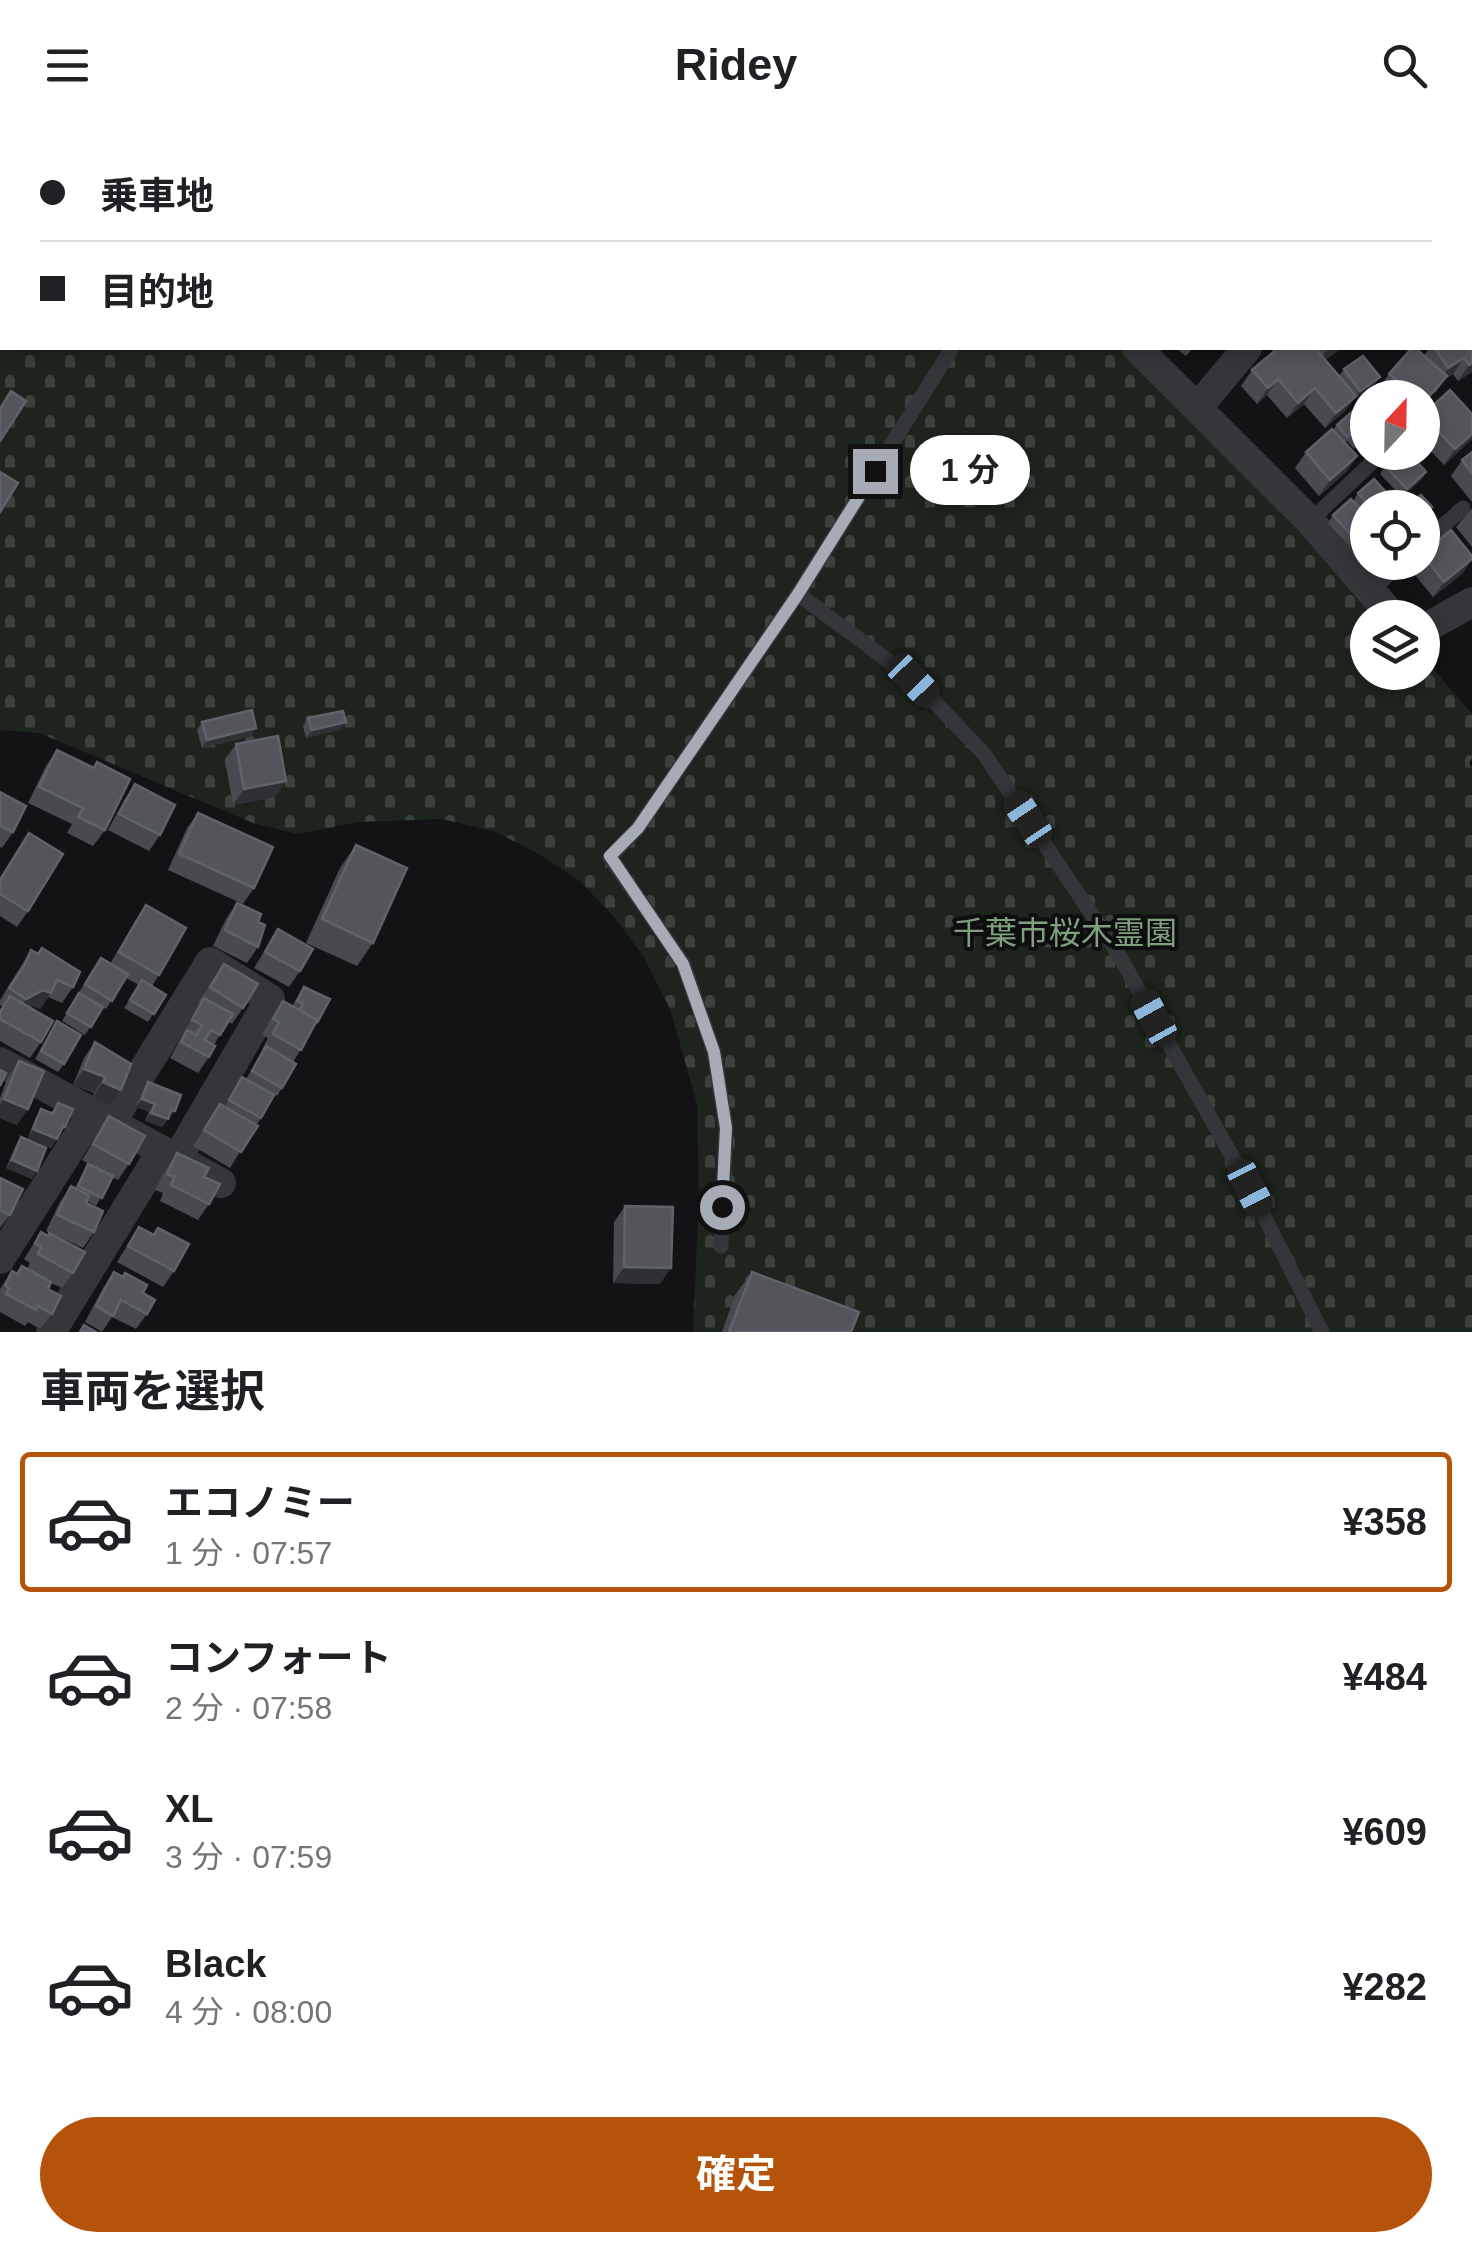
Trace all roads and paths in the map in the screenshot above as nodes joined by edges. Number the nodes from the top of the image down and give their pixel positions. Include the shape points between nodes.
1 (951, 350) edge
2 (1139, 350) edge
3 (1245, 350) edge
4 (1198, 407) junction
5 (1364, 470) edge
6 (1463, 508) dead end
7 (1310, 521) junction
8 (1440, 528) edge
9 (1383, 580) edge
10 (1371, 591) junction
11 (798, 594) junction
12 (1379, 600) edge
13 (1472, 602) edge
14 (1440, 620) edge
15 (0, 1062) edge
16 (102, 1118) junction
17 (170, 1155) junction
18 (221, 1183) edge
19 (720, 1246) dead end
20 (0, 1260) edge
21 (51, 1332) edge
22 (1322, 1332) edge

1 - 11 lane
2 - 4 street
3 - 4 street
4 - 7 street
5 - 7 lane
6 - 8 lane
7 - 10 street
9 - 10 lane
10 - 12 street
11 - 19 lane via 638,828 610,856 683,964 714,1052 726,1128
11 - 22 lane via 913,680 984,754 1116,950
13 - 14 street
15 - 16 street
16 - 17 street
16 - 17 street via 210,962 270,999
16 - 20 street
17 - 18 street
17 - 21 street

